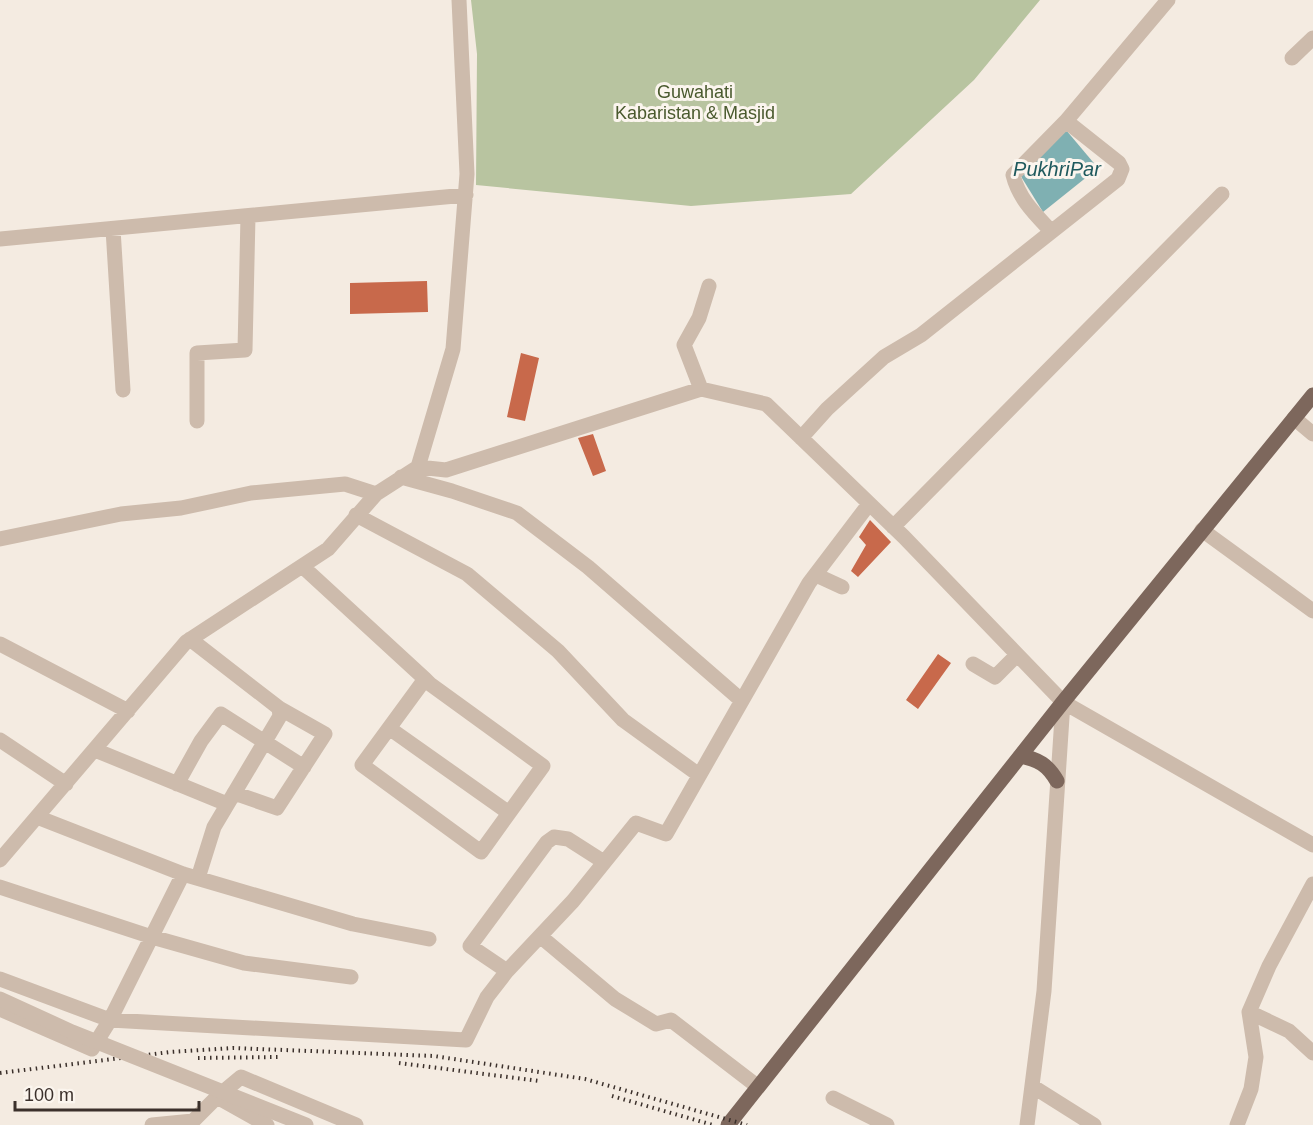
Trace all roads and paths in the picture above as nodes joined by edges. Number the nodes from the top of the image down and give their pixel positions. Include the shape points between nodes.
1 (459, 0) edge
2 (1167, 0) edge
3 (1313, 38) edge
4 (1292, 58) dead end
5 (1066, 121) junction
6 (1222, 194) dead end
7 (465, 195) junction
8 (248, 216) junction
9 (113, 229) junction
10 (1051, 231) junction
11 (0, 239) edge
12 (709, 286) dead end
13 (701, 389) junction
14 (123, 390) dead end
15 (1313, 395) edge
16 (1294, 418) junction
17 (197, 421) dead end
18 (1313, 434) edge
19 (801, 438) junction
20 (418, 467) junction
21 (401, 477) junction
22 (376, 494) junction
23 (869, 504) junction
24 (356, 515) junction
25 (893, 527) junction
26 (1202, 530) junction
27 (0, 539) edge
28 (302, 566) junction
29 (816, 575) junction
30 (842, 588) dead end
31 (1313, 611) edge
32 (190, 639) junction
33 (0, 644) edge
34 (1017, 655) junction
35 (973, 664) dead end
36 (425, 679) junction
37 (741, 700) junction
38 (1063, 702) junction
39 (279, 708) junction
40 (128, 711) junction
41 (389, 728) junction
42 (0, 740) edge
43 (264, 741) junction
44 (95, 750) junction
45 (1020, 756) junction
46 (304, 766) junction
47 (699, 775) junction
48 (1058, 781) junction
49 (66, 784) junction
50 (177, 784) junction
51 (230, 799) junction
52 (509, 813) junction
53 (37, 817) junction
54 (1313, 845) edge
55 (0, 860) edge
56 (604, 862) junction
57 (183, 874) junction
58 (198, 878) junction
59 (1313, 884) edge
60 (0, 886) edge
61 (540, 936) junction
62 (152, 937) junction
63 (429, 939) dead end
64 (507, 971) junction
65 (351, 977) dead end
66 (0, 979) edge
67 (0, 999) edge
68 (0, 1009) edge
69 (1249, 1012) junction
70 (110, 1020) junction
71 (1313, 1053) edge
72 (757, 1086) junction
73 (1032, 1086) junction
74 (217, 1098) junction
75 (833, 1098) dead end
76 (192, 1123) edge
77 (152, 1125) edge
78 (267, 1125) edge
79 (306, 1125) edge
80 (356, 1125) edge
81 (728, 1125) edge
82 (887, 1125) edge
83 (1027, 1125) edge
84 (1094, 1125) edge
85 (1237, 1125) edge

1 - 7 street
2 - 5 street
3 - 4 street
5 - 10 street via 1013,175 1029,208
5 - 10 street via 1112,155 1122,170 1118,179
6 - 25 street
7 - 8 street
7 - 20 street via 453,349
8 - 9 street
8 - 17 street via 244,350 197,353
9 - 11 street
9 - 14 street
10 - 19 street via 921,335 884,357
12 - 13 street via 699,318 684,345
13 - 19 street via 766,404
13 - 20 street via 446,470
15 - 16 main road
16 - 18 street
16 - 26 main road
19 - 23 street
20 - 21 street
21 - 22 street
21 - 37 street via 517,513 588,567
22 - 24 street
22 - 27 street via 345,484 251,493
23 - 25 street
23 - 29 street
24 - 28 street via 328,549
24 - 47 street via 467,574 558,651 622,720
25 - 34 street
26 - 31 street
26 - 38 main road
28 - 32 street
28 - 36 street
29 - 30 street
29 - 37 street
32 - 39 street
32 - 40 street
33 - 40 street
34 - 35 street via 995,677
34 - 38 street
36 - 41 street
36 - 52 street via 543,766
37 - 47 street
38 - 45 main road
38 - 48 street
38 - 54 street
39 - 43 street via 280,716
39 - 46 street via 325,734
40 - 44 street
41 - 52 street
41 - 52 street via 362,765 481,852
42 - 49 street
43 - 46 street
43 - 50 street via 221,714
43 - 51 street
44 - 49 street
44 - 50 street
45 - 48 main road via 1046,765
45 - 72 main road
46 - 51 street via 277,808
47 - 56 street via 666,834 636,823
48 - 73 street via 1044,991
49 - 53 street
50 - 51 street
51 - 58 street via 214,827
53 - 55 street
53 - 57 street
56 - 61 street
56 - 64 street via 568,839 554,837 547,842 470,946
57 - 58 street
57 - 62 street
58 - 63 street via 353,924
59 - 69 street
60 - 62 street
61 - 64 street
61 - 72 street via 615,999 656,1024 671,1020
62 - 65 street via 243,963
62 - 70 street
64 - 70 street via 487,997 466,1040
66 - 70 street
67 - 79 street, bridge via 72,1032
68 - 70 street via 92,1049
69 - 71 street via 1289,1031
69 - 85 street via 1256,1057 1251,1089
72 - 81 main road
73 - 83 street
73 - 84 street
74 - 76 street
74 - 78 street
74 - 80 street via 241,1077
75 - 82 street
76 - 77 street

